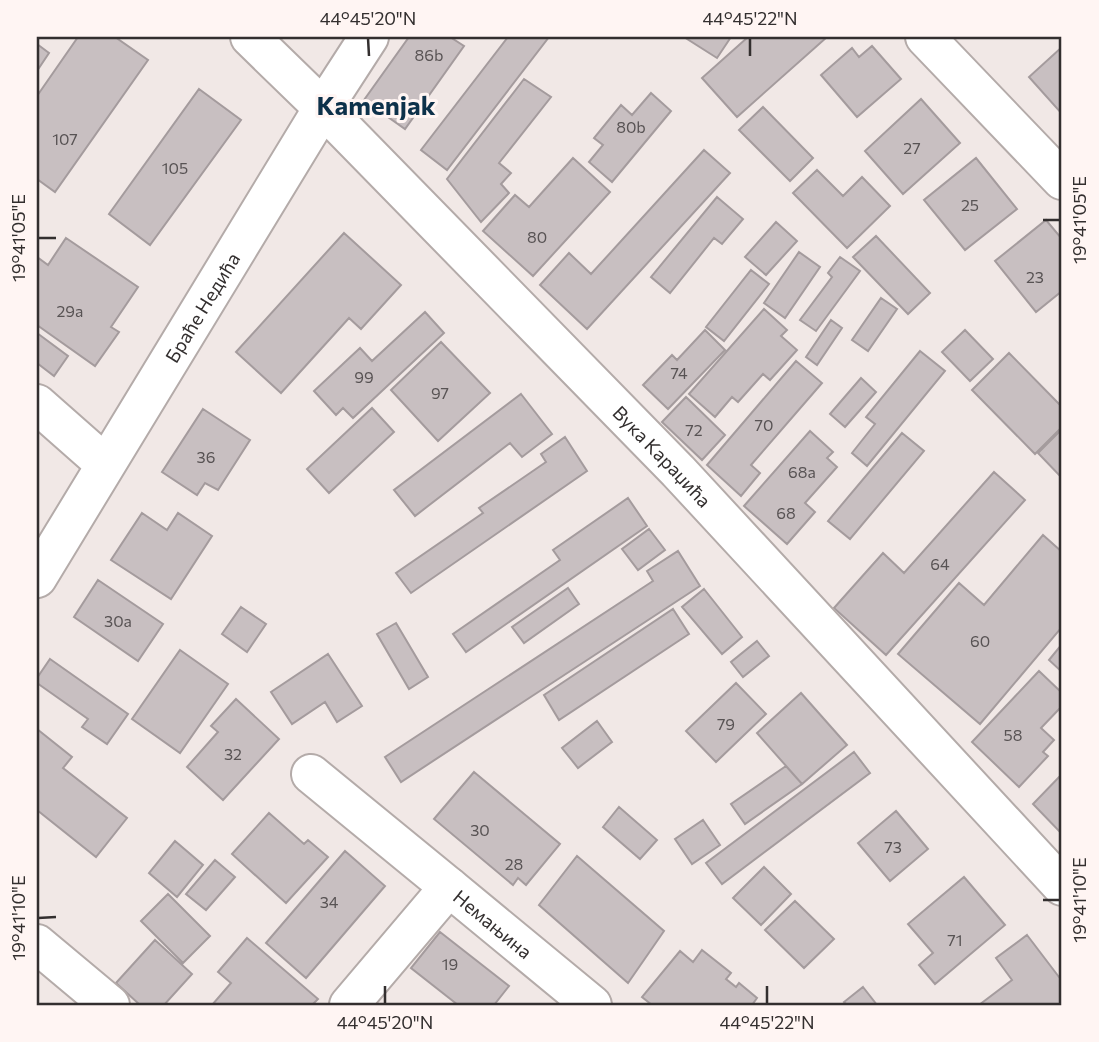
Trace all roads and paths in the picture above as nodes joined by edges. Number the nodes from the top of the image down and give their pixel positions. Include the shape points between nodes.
1 (250, 37) edge
2 (369, 37) edge
3 (925, 37) edge
4 (323, 108) junction
5 (1062, 180) edge
6 (37, 404) edge
7 (105, 464) junction
8 (37, 578) edge
9 (311, 774) dead end
10 (1062, 886) edge
11 (449, 887) junction
12 (37, 944) edge
13 (110, 1005) edge
14 (349, 1005) edge
15 (592, 1005) edge

1 - 4 street, Вука Караџића
2 - 4 street, Браће Недића
3 - 5 street
4 - 7 street, Браће Недића
4 - 10 street, Вука Караџића via 678,471
6 - 7 street
7 - 8 street, Браће Недића
9 - 11 street
11 - 14 street, Немањина
11 - 15 street, Немањина
12 - 13 street

